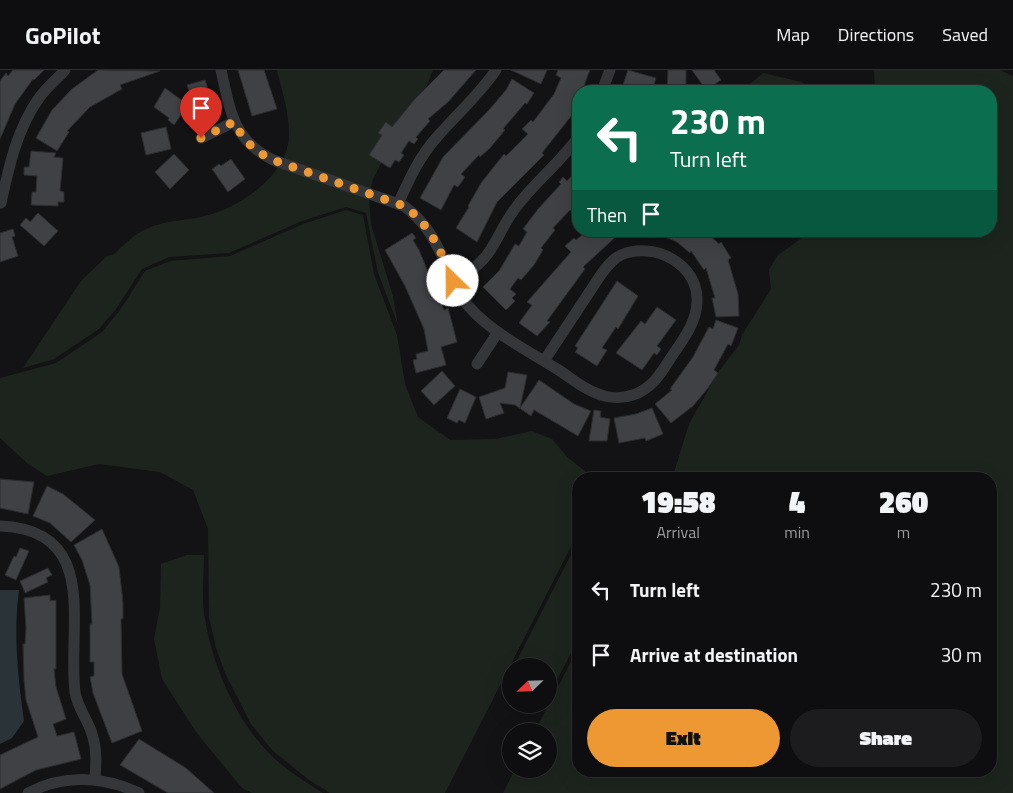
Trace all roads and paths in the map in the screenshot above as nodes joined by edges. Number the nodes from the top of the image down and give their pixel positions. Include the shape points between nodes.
1 (65, 70) edge
2 (221, 70) edge
3 (496, 70) edge
4 (610, 70) edge
5 (604, 85) edge
6 (234, 122) junction
7 (201, 138) dead end
8 (572, 146) edge
9 (1, 203) dead end
10 (398, 204) junction
11 (453, 281) junction
12 (498, 332) junction
13 (544, 361) junction
14 (477, 364) dead end
15 (0, 526) edge
16 (95, 780) junction
17 (28, 793) edge
18 (139, 793) edge

1 - 9 street via 39,98 22,128 9,164
2 - 6 street
3 - 10 street via 483,90 437,137 418,162
4 - 5 street
6 - 7 street
6 - 10 street via 257,152 273,160
8 - 11 street via 517,207 489,255
10 - 11 street via 412,212 430,230
11 - 12 street via 468,306
12 - 13 street
12 - 14 street
13 - 13 street via 610,262 620,255 658,252 689,275 697,300 691,327 656,380 643,391 619,397 600,395
15 - 16 street via 31,532 50,542 62,554 71,572 74,678 76,695 94,744
16 - 17 street via 82,778 55,782
16 - 18 street

